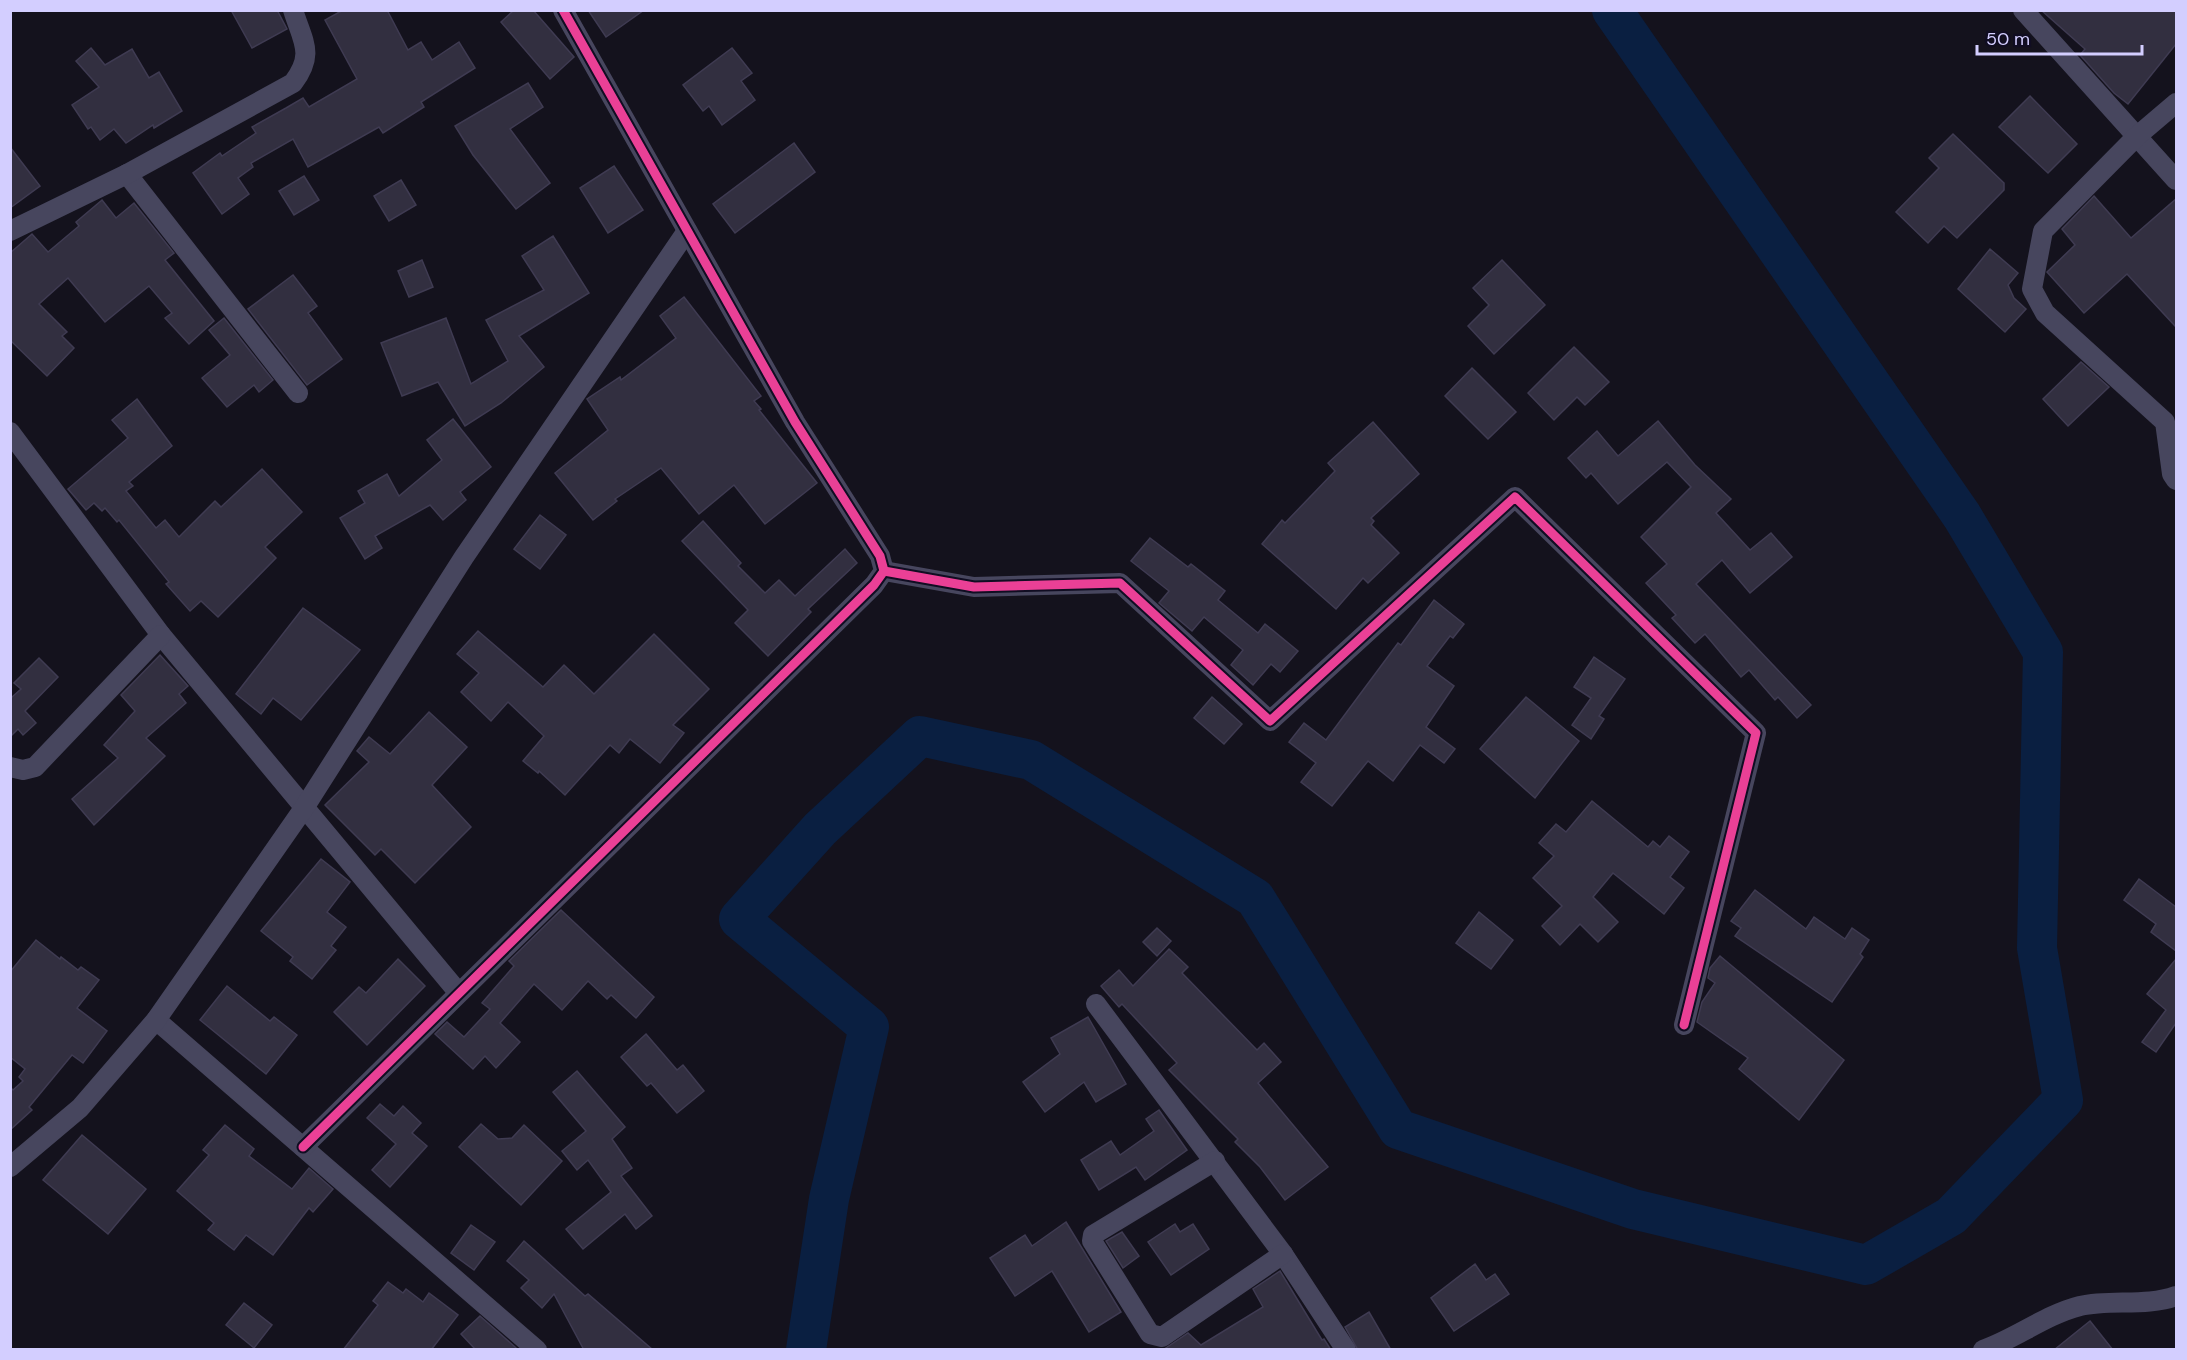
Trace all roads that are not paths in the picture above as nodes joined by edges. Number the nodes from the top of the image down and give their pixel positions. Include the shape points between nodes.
1 (293, 10) edge
2 (563, 10) edge
3 (2023, 10) edge
4 (2176, 103) edge
5 (2136, 137) junction
6 (127, 174) junction
7 (2176, 180) edge
8 (10, 231) edge
9 (687, 231) junction
10 (298, 393) dead end
11 (2171, 416) edge
12 (10, 432) edge
13 (2176, 480) edge
14 (884, 571) junction
15 (161, 636) junction
16 (10, 767) edge
17 (304, 808) junction
18 (458, 992) junction
19 (1096, 1004) dead end
20 (156, 1020) junction
21 (1684, 1024) dead end
22 (303, 1147) junction
23 (1215, 1161) junction
24 (10, 1167) edge
25 (1283, 1254) junction
26 (2176, 1296) edge
27 (537, 1350) edge
28 (1346, 1350) edge
29 (1983, 1350) edge

1 - 6 street via 307,56 292,83
2 - 9 street
3 - 5 street
4 - 5 street
5 - 7 street
5 - 11 street via 2043,231 2032,289 2045,313
6 - 8 street
6 - 10 street
9 - 14 street via 795,422 880,556
9 - 17 street via 464,557
11 - 13 street via 2172,474
12 - 15 street
14 - 18 street
14 - 21 street via 974,587 1120,583 1270,721 1515,497 1756,733
15 - 16 street via 35,767
15 - 17 street
17 - 18 street
17 - 20 street
18 - 22 street
19 - 23 street
20 - 22 street
20 - 24 street via 80,1108
22 - 27 street
23 - 25 street
23 - 25 street via 1093,1235 1092,1241 1150,1334 1162,1337
25 - 28 street
26 - 29 street via 2084,1305 2053,1314

